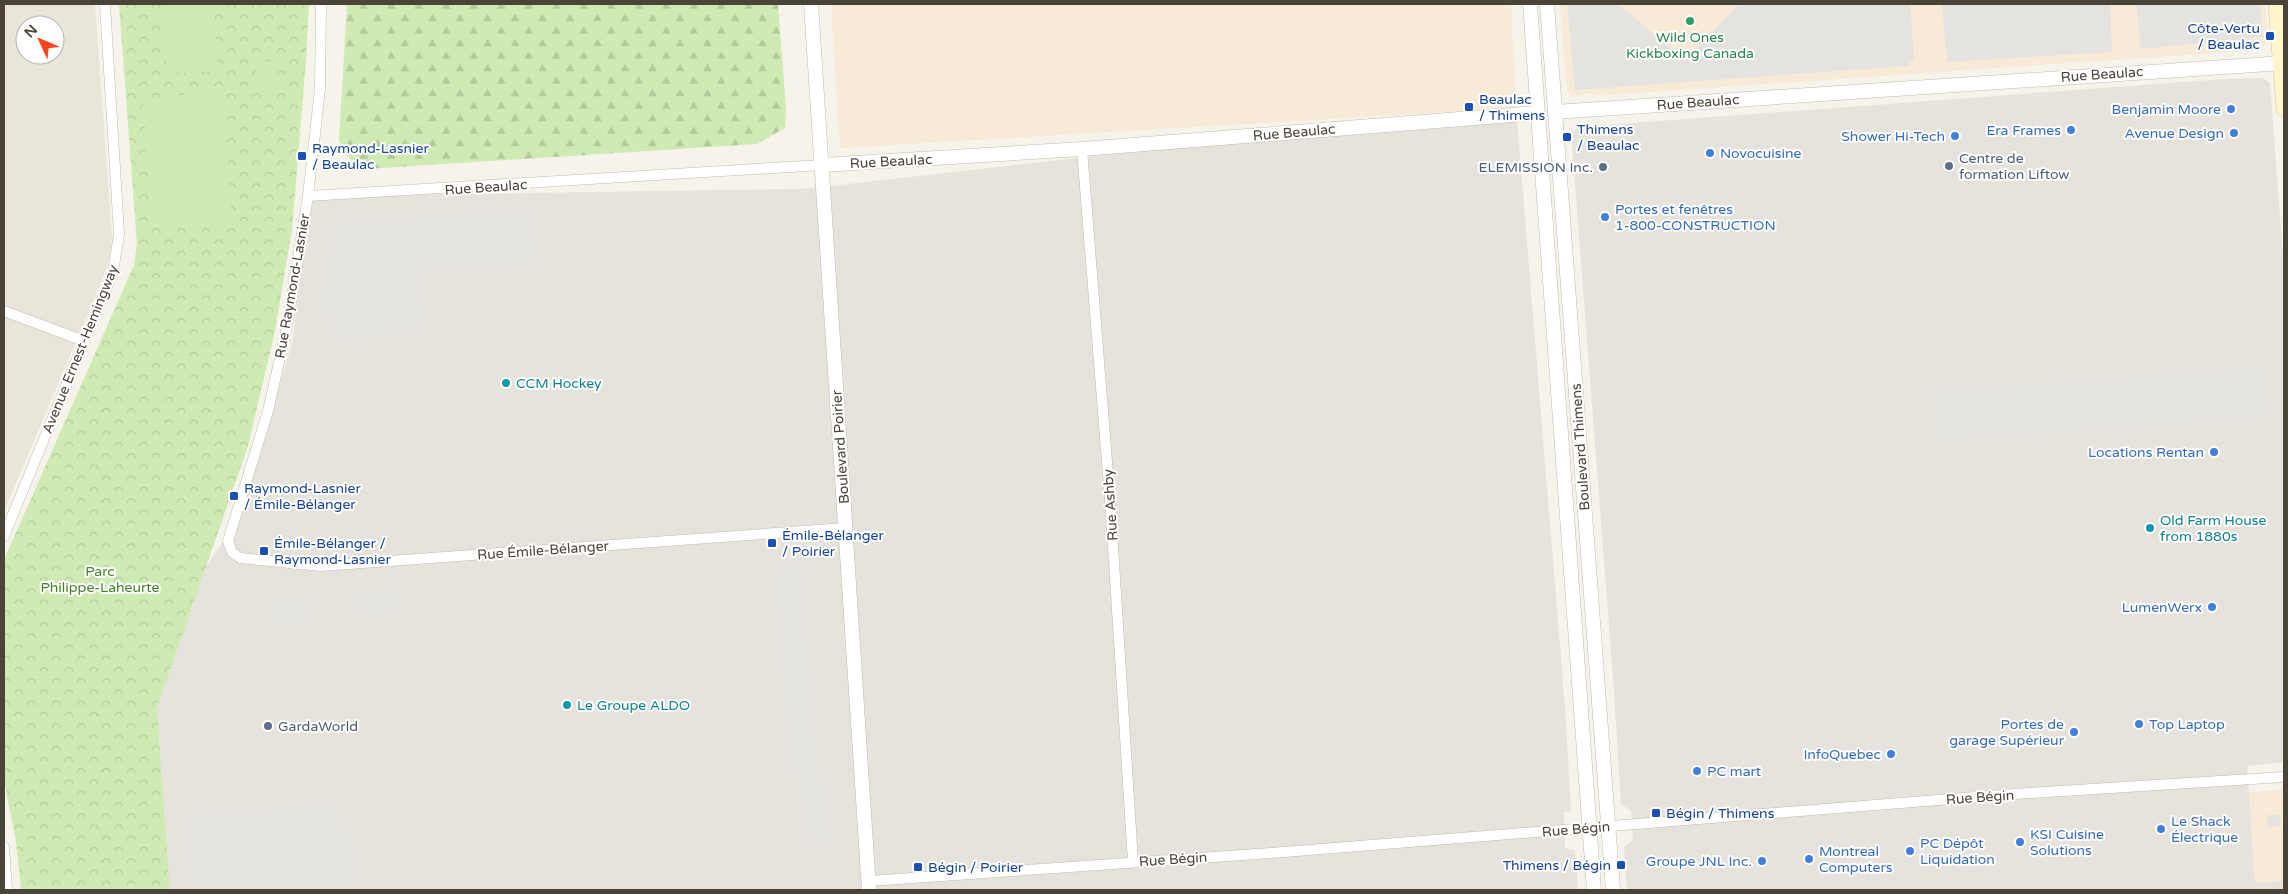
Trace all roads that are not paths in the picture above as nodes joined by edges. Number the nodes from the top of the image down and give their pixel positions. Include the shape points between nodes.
1 (105, 4) edge
2 (321, 4) edge
3 (812, 4) edge
4 (1530, 4) edge
5 (1547, 4) edge
6 (2276, 4) edge
7 (2283, 62) edge
8 (2284, 109) edge
9 (1537, 112) junction
10 (1555, 112) junction
11 (1082, 149) junction
12 (822, 165) junction
13 (308, 196) junction
14 (4, 311) edge
15 (84, 341) junction
16 (846, 528) junction
17 (4, 536) edge
18 (240, 558) joint
19 (1588, 563) junction
20 (1570, 564) junction
21 (1598, 693) junction
22 (1579, 694) junction
23 (2284, 777) edge
24 (1608, 826) junction
25 (1589, 828) junction
26 (4, 846) edge
27 (1133, 862) junction
28 (869, 886) edge
29 (7, 890) edge
30 (1594, 890) edge
31 (1613, 890) edge

1 - 15 street, Avenue Ernest-Hemingway via 120,234 113,272
2 - 13 street, Rue Raymond-Lasnier via 320,89
3 - 12 street, Boulevard Poirier
4 - 9 street, Boulevard Thimens
5 - 10 street, Boulevard Thimens
6 - 7 main road
7 - 8 main road
7 - 10 street, Rue Beaulac
9 - 10 street, Rue Beaulac
9 - 11 street, Rue Beaulac
9 - 20 street, Boulevard Thimens
10 - 19 street, Boulevard Thimens
11 - 12 street, Rue Beaulac
11 - 27 street, Rue Ashby via 1110,499
12 - 13 street, Rue Beaulac
12 - 16 street, Boulevard Poirier
13 - 18 street, Rue Raymond-Lasnier via 287,327 270,402 228,541 232,552
14 - 15 street
15 - 17 street, Avenue Ernest-Hemingway
16 - 18 street, Rue Émile-Bélanger via 321,566
16 - 28 street, Boulevard Poirier
19 - 20 street
19 - 21 street, Boulevard Thimens
20 - 22 street, Boulevard Thimens
21 - 22 street
21 - 24 street, Boulevard Thimens
22 - 25 street, Boulevard Thimens
23 - 24 street, Rue Bégin
24 - 25 street, Rue Bégin
24 - 31 street, Boulevard Thimens
25 - 27 street, Rue Bégin
25 - 30 street, Boulevard Thimens
26 - 29 street
27 - 28 street, Rue Bégin

